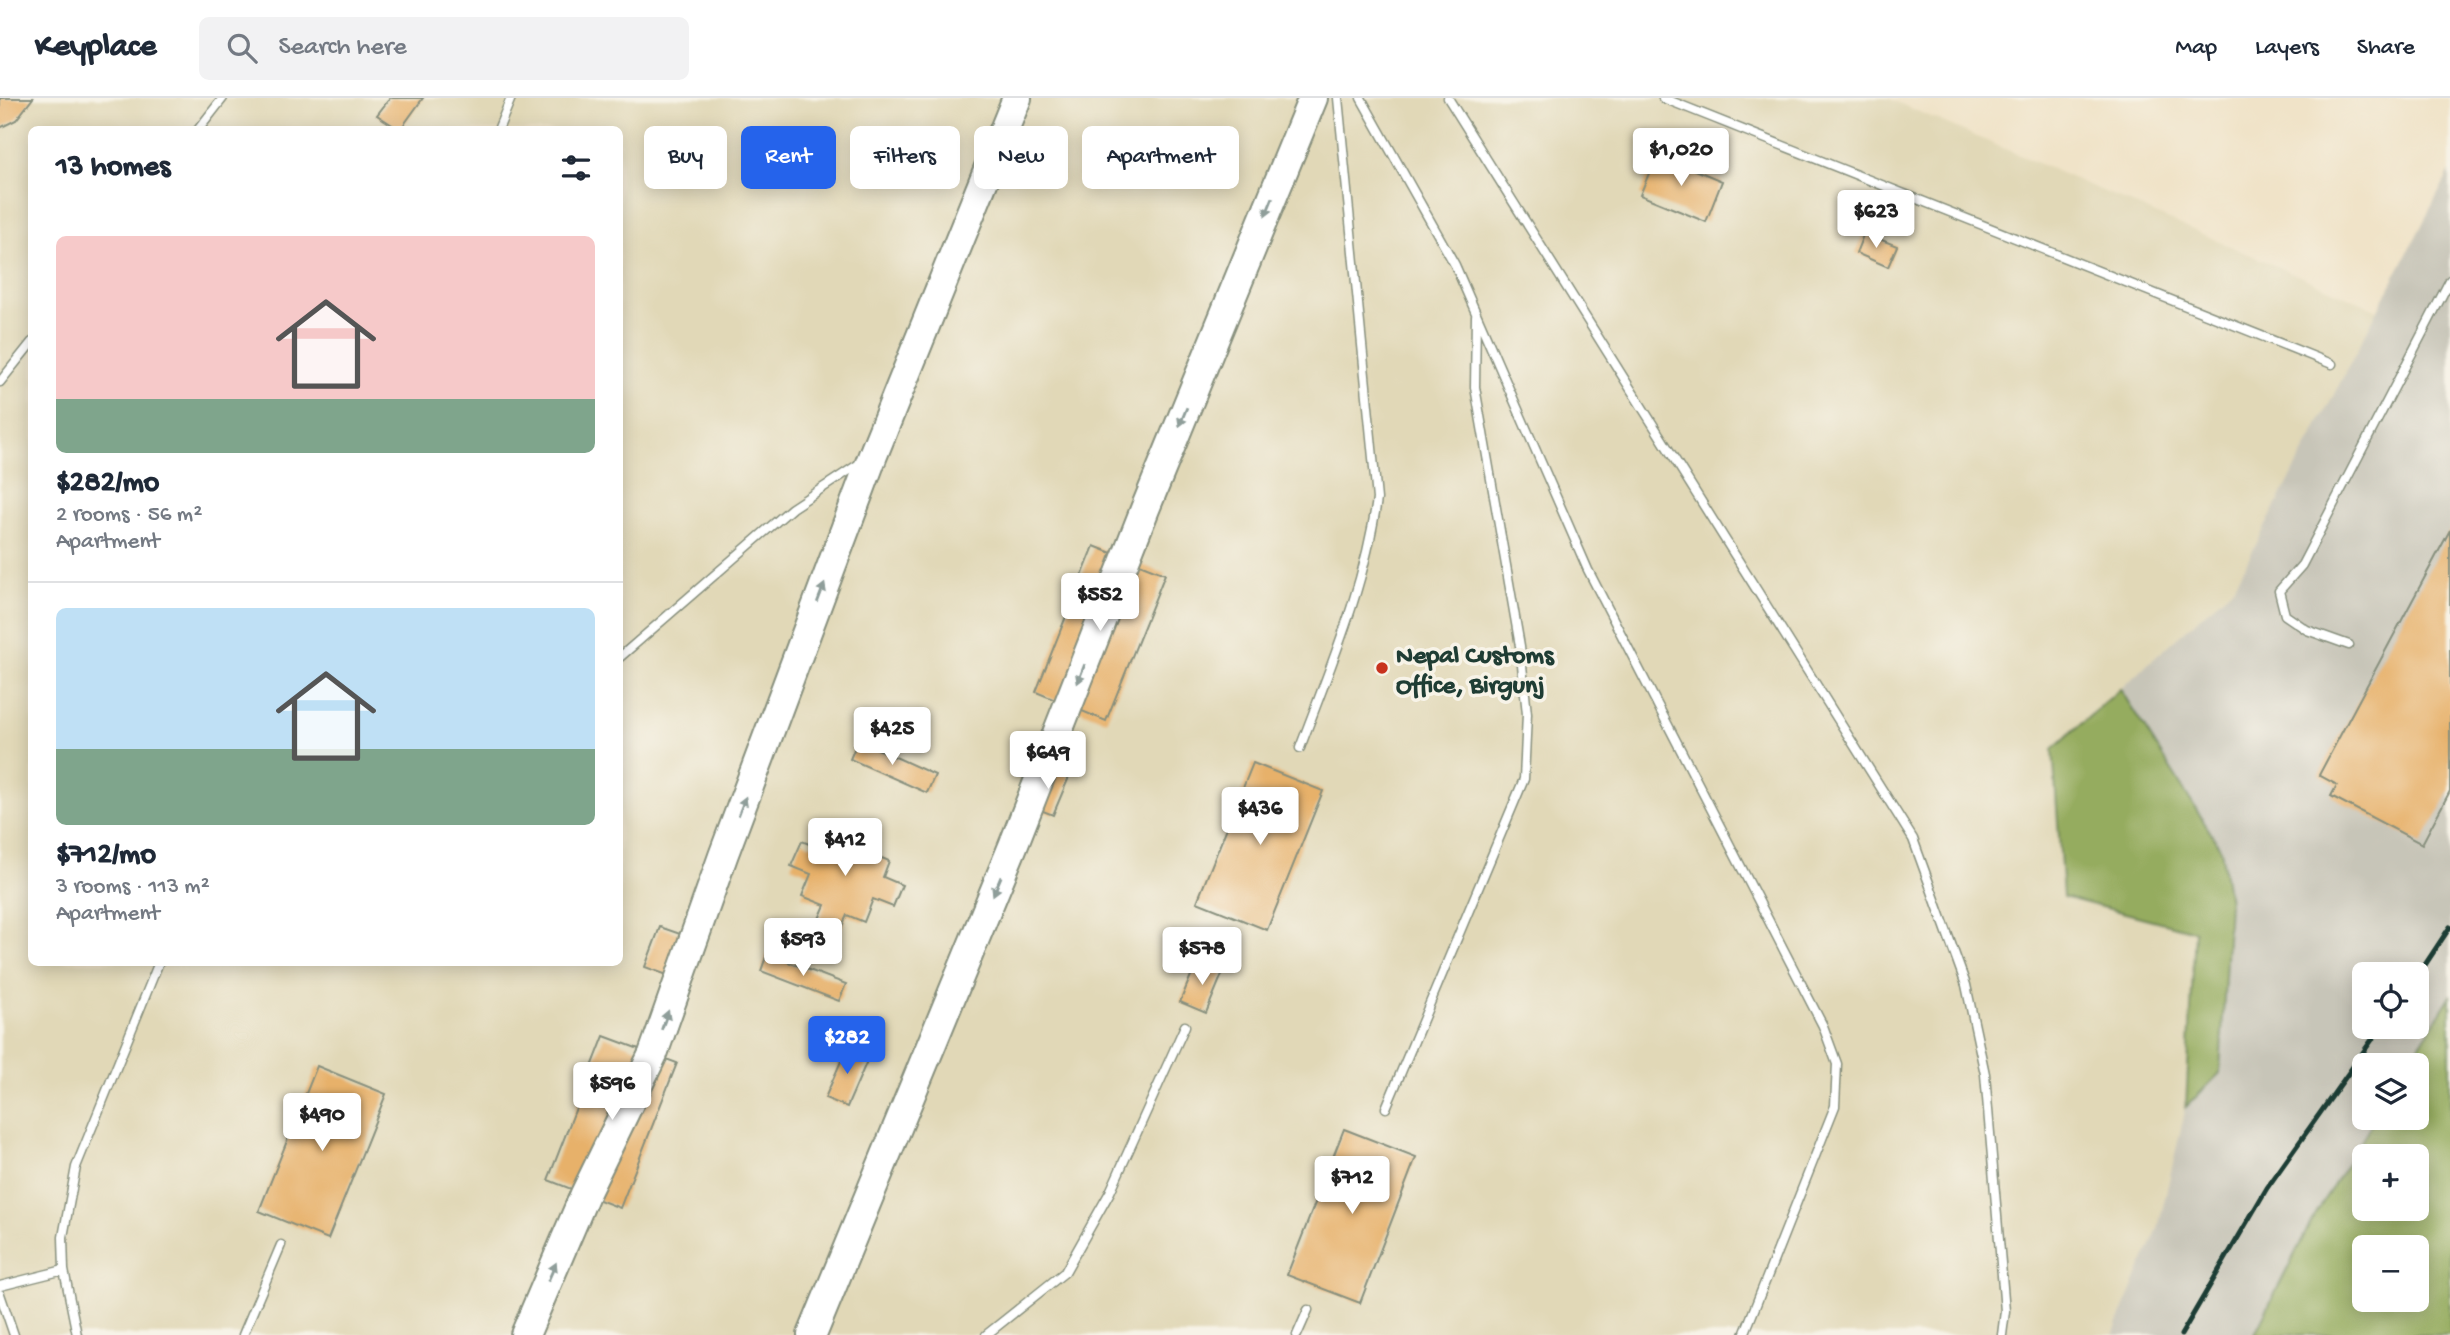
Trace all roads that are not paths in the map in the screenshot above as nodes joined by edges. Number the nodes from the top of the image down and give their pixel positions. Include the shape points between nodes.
1 (223, 98) edge
2 (511, 98) edge
3 (1017, 98) edge
4 (1313, 98) edge
5 (1338, 98) edge
6 (1361, 98) edge
7 (1448, 98) edge
8 (1663, 98) edge
9 (201, 126) edge
10 (500, 126) edge
11 (2450, 280) edge
12 (1476, 313) junction
13 (28, 347) edge
14 (2332, 364) dead end
15 (0, 382) edge
16 (873, 455) junction
17 (2349, 645) dead end
18 (623, 654) edge
19 (1300, 748) dead end
20 (157, 966) edge
21 (1185, 1026) dead end
22 (1386, 1108) dead end
23 (281, 1245) dead end
24 (64, 1270) junction
25 (0, 1286) edge
26 (0, 1294) edge
27 (1308, 1310) dead end
28 (14, 1335) edge
29 (77, 1335) edge
30 (243, 1335) edge
31 (525, 1335) edge
32 (812, 1335) edge
33 (986, 1335) edge
34 (1297, 1335) edge
35 (1744, 1335) edge
36 (2002, 1335) edge

1 - 9 lane
2 - 10 lane
3 - 16 highway
4 -> 32 highway
5 - 19 lane via 1377,499 1355,603
6 - 12 lane via 1455,265
7 - 36 lane via 1913,838 1966,985 1985,1074 2005,1311
8 - 14 lane
11 - 17 lane via 2302,565 2280,591 2285,615 2306,630
12 - 22 lane via 1475,387 1520,646 1527,714 1524,779
12 - 35 lane via 1588,570 1823,1026 1837,1064 1835,1106
13 - 15 lane
16 - 18 lane via 792,509
31 -> 16 highway via 585,1194 653,1054
20 - 24 lane via 76,1167 63,1237
21 - 33 lane via 1110,1192 1065,1272
23 - 30 lane
24 - 25 lane
24 - 29 lane
26 - 28 lane
27 - 34 lane

